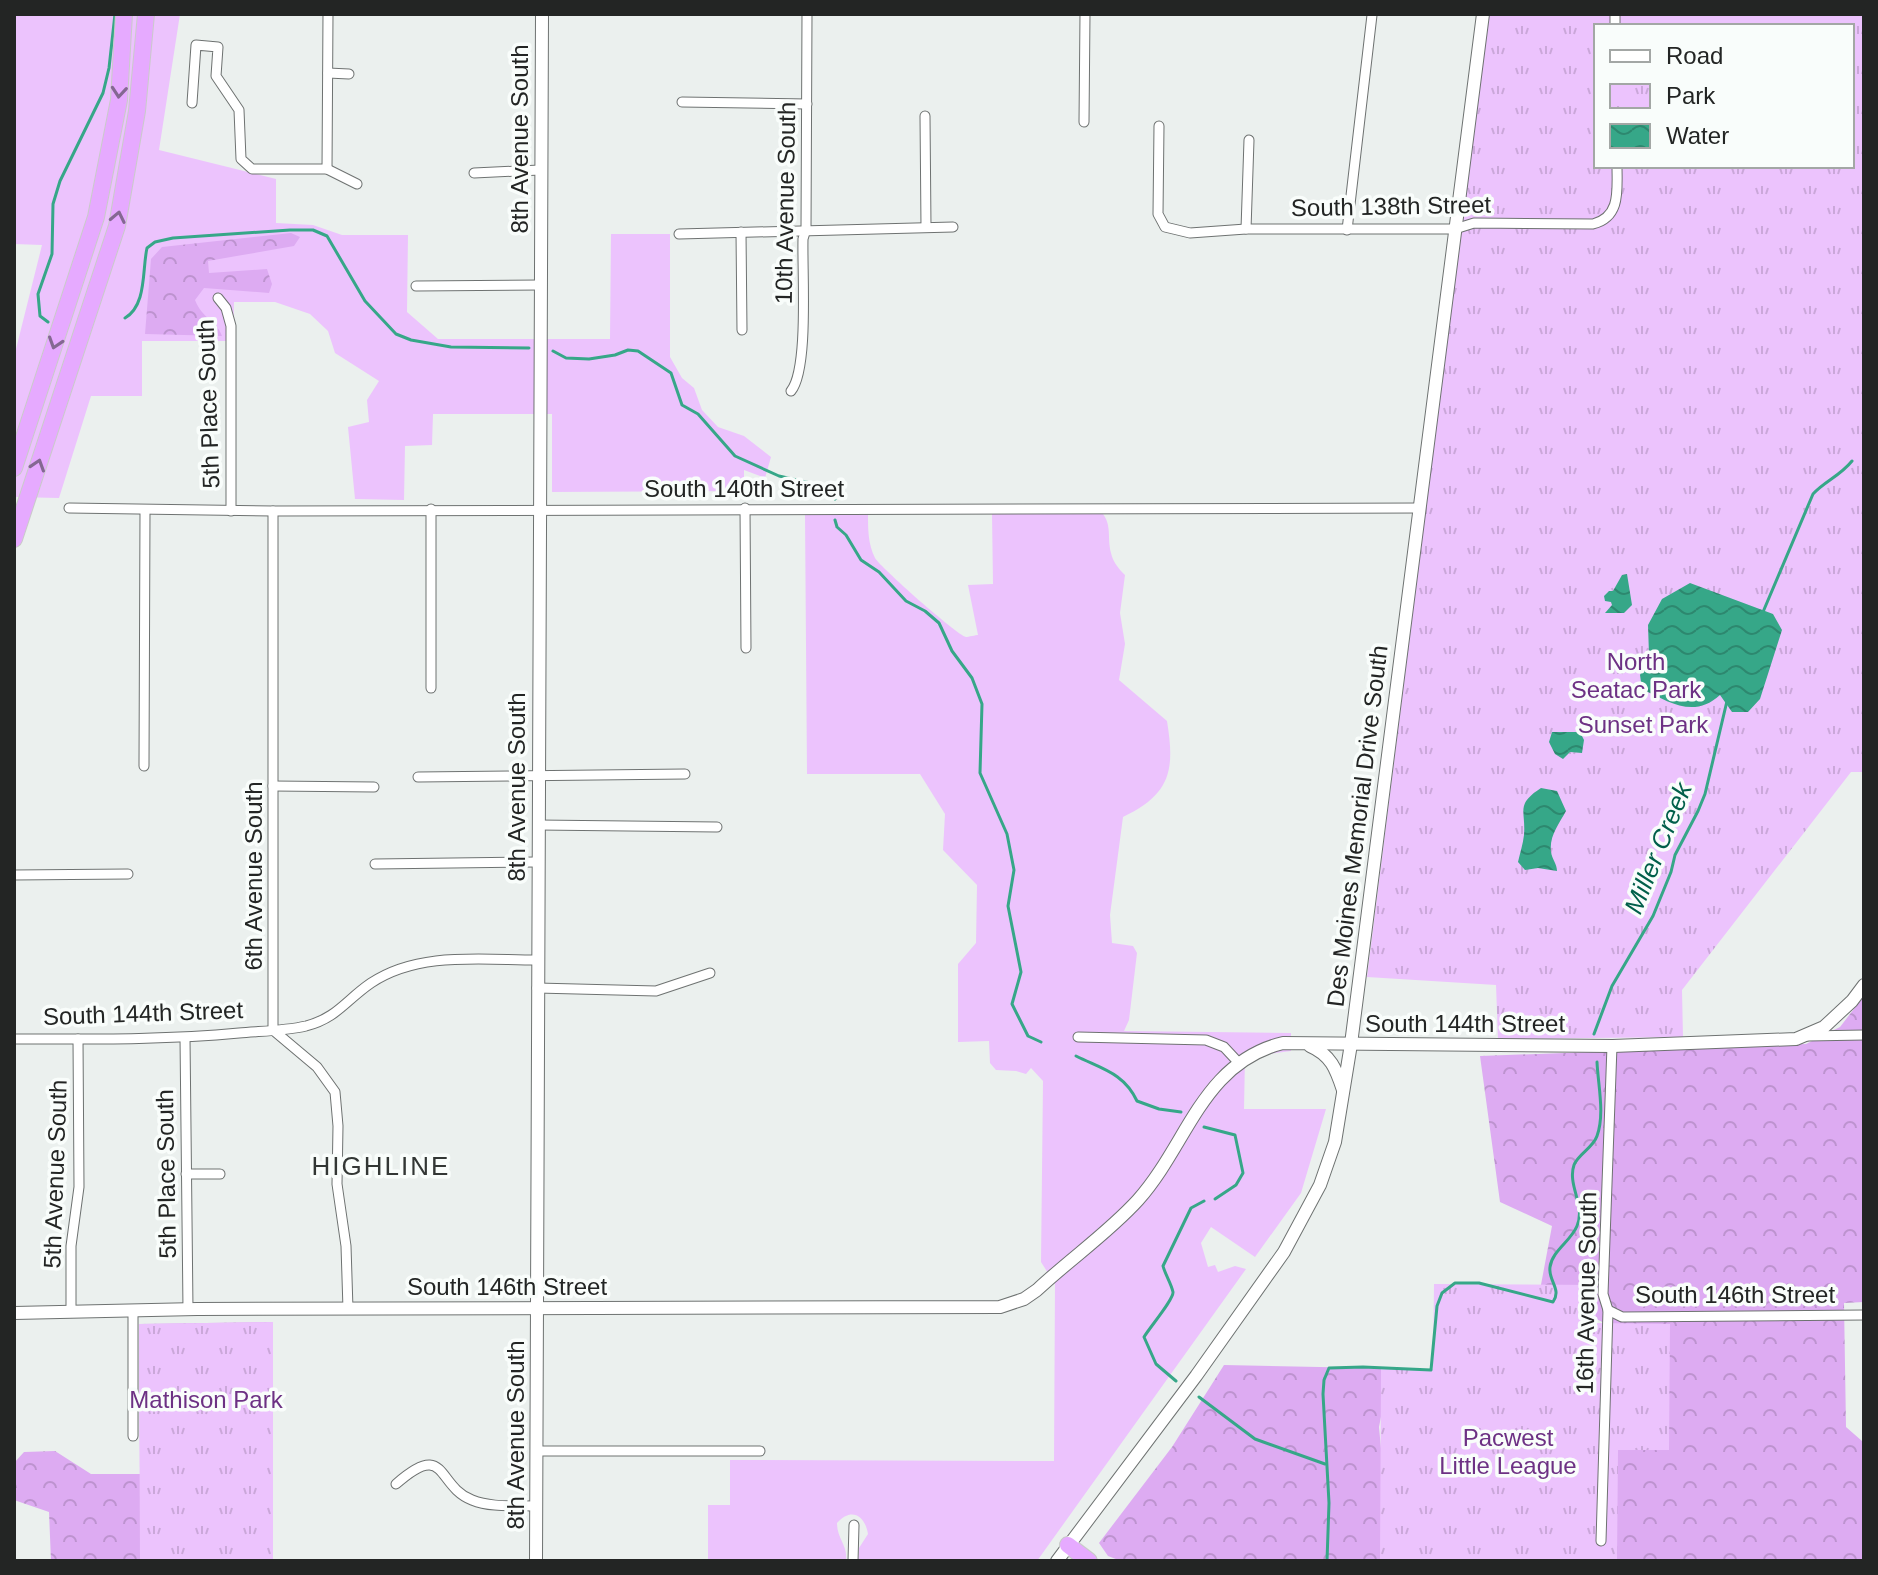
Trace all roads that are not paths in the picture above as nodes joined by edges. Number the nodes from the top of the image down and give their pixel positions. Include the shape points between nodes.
1 (124, 14) edge
2 (146, 14) edge
3 (328, 14) edge
4 (542, 14) edge
5 (807, 14) edge
6 (1085, 14) edge
7 (1483, 14) edge
8 (1372, 15) edge
9 (328, 73) junction
10 (349, 74) dead end
11 (682, 102) dead end
12 (192, 103) dead end
13 (807, 104) junction
14 (925, 116) dead end
15 (1084, 122) dead end
16 (1159, 126) dead end
17 (1249, 140) dead end
18 (1617, 168) edge
19 (327, 169) junction
20 (540, 170) junction
21 (474, 173) dead end
22 (357, 184) dead end
23 (926, 227) junction
24 (953, 227) dead end
25 (806, 229) junction
26 (1246, 229) junction
27 (1455, 229) junction
28 (1347, 230) junction
29 (741, 232) junction
30 (679, 234) dead end
31 (540, 285) junction
32 (416, 286) dead end
33 (218, 298) dead end
34 (742, 330) dead end
35 (791, 391) dead end
36 (14, 468) edge
37 (69, 508) dead end
38 (745, 508) junction
39 (1419, 508) junction
40 (431, 509) junction
41 (539, 509) junction
42 (145, 511) junction
43 (231, 511) junction
44 (273, 511) junction
45 (14, 539) edge
46 (746, 648) dead end
47 (431, 688) dead end
48 (144, 766) dead end
49 (685, 774) dead end
50 (538, 775) junction
51 (418, 777) dead end
52 (273, 786) junction
53 (374, 787) dead end
54 (538, 825) junction
55 (717, 827) dead end
56 (537, 862) junction
57 (375, 864) dead end
58 (128, 874) dead end
59 (14, 875) edge
60 (537, 960) junction
61 (710, 973) dead end
62 (1864, 985) edge
63 (537, 988) junction
64 (273, 1030) junction
65 (1864, 1035) edge
66 (1808, 1036) junction
67 (1078, 1037) dead end
68 (185, 1038) junction
69 (14, 1039) edge
70 (78, 1039) junction
71 (1303, 1044) junction
72 (1351, 1044) junction
73 (1612, 1046) junction
74 (1238, 1062) junction
75 (1343, 1091) junction
76 (186, 1174) junction
77 (220, 1174) dead end
78 (537, 1307) junction
79 (188, 1309) junction
80 (348, 1309) junction
81 (133, 1310) junction
82 (1608, 1310) junction
83 (71, 1311) junction
84 (14, 1313) edge
85 (1864, 1315) edge
86 (133, 1436) dead end
87 (537, 1451) junction
88 (760, 1451) dead end
89 (396, 1484) dead end
90 (536, 1506) junction
91 (854, 1525) dead end
92 (1601, 1541) dead end
93 (1068, 1545) junction
94 (536, 1561) edge
95 (853, 1561) edge
96 (1057, 1561) edge
97 (1089, 1561) edge

1 -> 36 highway via 119,100 96,217
45 -> 2 highway via 117,226 137,111
3 - 9 street
4 - 20 street, 8th Avenue South
5 - 13 street, 10th Avenue South
6 - 15 street
7 - 27 street, Des Moines Memorial Drive South
8 - 28 street
9 - 10 street
9 - 19 street
11 - 13 street
12 - 19 street via 196,45 218,47 216,76 239,110 241,159 252,169
13 - 25 street, 10th Avenue South
14 - 23 street
16 - 26 street, South 138th Street via 1158,214 1165,227 1190,233
17 - 26 street
18 - 27 street, South 138th Street via 1614,211 1606,220 1474,223
19 - 22 street
20 - 21 street
20 - 31 street, 8th Avenue South
23 - 24 street
23 - 25 street
25 - 29 street
25 - 35 street, 10th Avenue South via 802,354
26 - 28 street, South 138th Street
27 - 28 street, South 138th Street
27 - 39 street, Des Moines Memorial Drive South
29 - 30 street
29 - 34 street
31 - 32 street
31 - 41 street, 8th Avenue South
33 - 43 street, 5th Place South via 231,326
37 - 42 street, South 140th Street
38 - 39 street, South 140th Street
38 - 41 street, South 140th Street
38 - 46 street
39 - 72 street, Des Moines Memorial Drive South
40 - 41 street, South 140th Street
40 - 44 street, South 140th Street
40 - 47 street
41 - 50 street, 8th Avenue South
42 - 43 street, South 140th Street
42 - 48 street
43 - 44 street, South 140th Street
44 - 52 street, 6th Avenue South
49 - 50 street
50 - 51 street
50 - 54 street, 8th Avenue South
52 - 53 street
52 - 64 street, 6th Avenue South
54 - 55 street
54 - 56 street, 8th Avenue South
56 - 57 street
56 - 60 street, 8th Avenue South
58 - 59 street
60 - 63 street, 8th Avenue South
60 - 64 street, South 144th Street via 412,965 370,984 321,1022
61 - 63 street via 656,991
62 - 66 street via 1838,1016
63 - 78 street, 8th Avenue South
64 - 68 street, South 144th Street
64 - 80 street via 311,1061 335,1092
65 - 66 street, South 144th Street
66 - 73 street, South 144th Street
67 - 74 street via 1206,1040 1224,1047
68 - 70 street, South 144th Street
68 - 76 street, 5th Place South
69 - 70 street, South 144th Street
70 - 83 street, 5th Avenue South via 79,1176
71 - 72 street, South 144th Street
71 - 74 street, South 144th Street via 1267,1047
71 - 75 street via 1327,1056
72 - 73 street, South 144th Street
72 - 75 street, Des Moines Memorial Drive South
73 - 82 street, 16th Avenue South via 1603,1294
74 - 78 street, South 146th Street via 1212,1088 1135,1204 1024,1299 1000,1307
75 - 93 street, Des Moines Memorial Drive South via 1335,1142 1320,1185 1284,1252
76 - 77 street
76 - 79 street, 5th Place South
78 - 80 street, South 146th Street
78 - 87 street, 8th Avenue South
79 - 80 street, South 146th Street
79 - 81 street, South 146th Street
81 - 83 street, South 146th Street
81 - 86 street
82 - 85 street, South 146th Street via 1622,1317
82 - 92 street, 16th Avenue South
83 - 84 street, South 146th Street
87 - 88 street
87 - 90 street, 8th Avenue South
89 - 90 street via 412,1469 431,1465 472,1501
90 - 94 street, 8th Avenue South
91 - 95 street
93 - 96 street, Des Moines Memorial Drive South
93 - 97 highway

